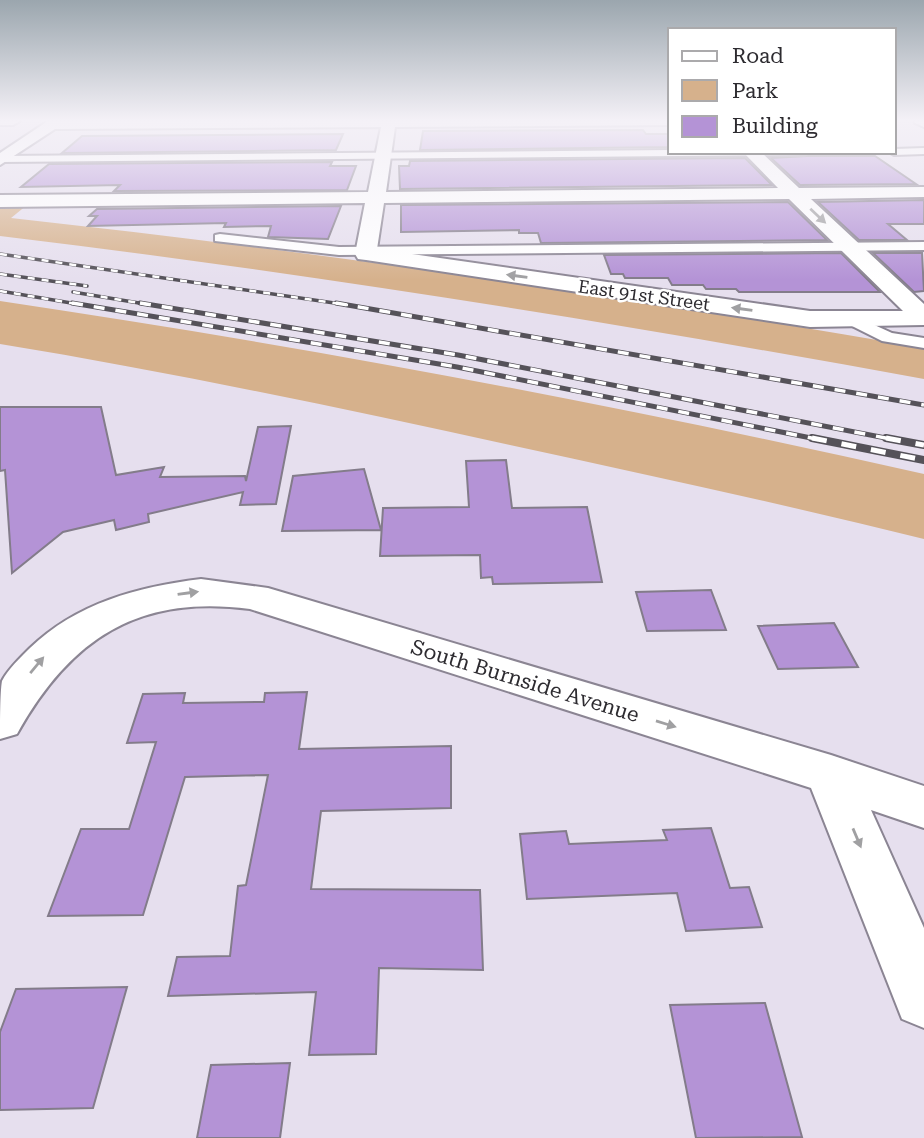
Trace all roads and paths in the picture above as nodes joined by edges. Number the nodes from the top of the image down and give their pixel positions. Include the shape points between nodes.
1 (380, 174) edge
2 (774, 174) edge
3 (793, 192) junction
4 (924, 192) edge
5 (376, 197) junction
6 (0, 201) edge
7 (220, 239) dead end
8 (850, 246) junction
9 (924, 246) edge
10 (366, 252) junction
11 (924, 317) edge
12 (848, 318) junction
13 (924, 343) edge
14 (0, 722) edge
15 (831, 775) junction
16 (924, 807) edge
17 (924, 998) edge

1 - 5 street
2 - 3 street
3 - 4 street
3 - 5 street
3 -> 8 street
5 - 6 street
5 - 10 street
7 - 10 lane
8 - 9 lane
8 - 10 lane
8 - 11 street
12 -> 10 street, East 91st Street via 810,319
11 - 12 street, East 91st Street
12 - 13 lane via 888,337
14 -> 15 street, South Burnside Avenue via 15,691 45,656 77,630 122,608 203,591 254,597
15 - 16 street, South Burnside Avenue
15 -> 17 street

